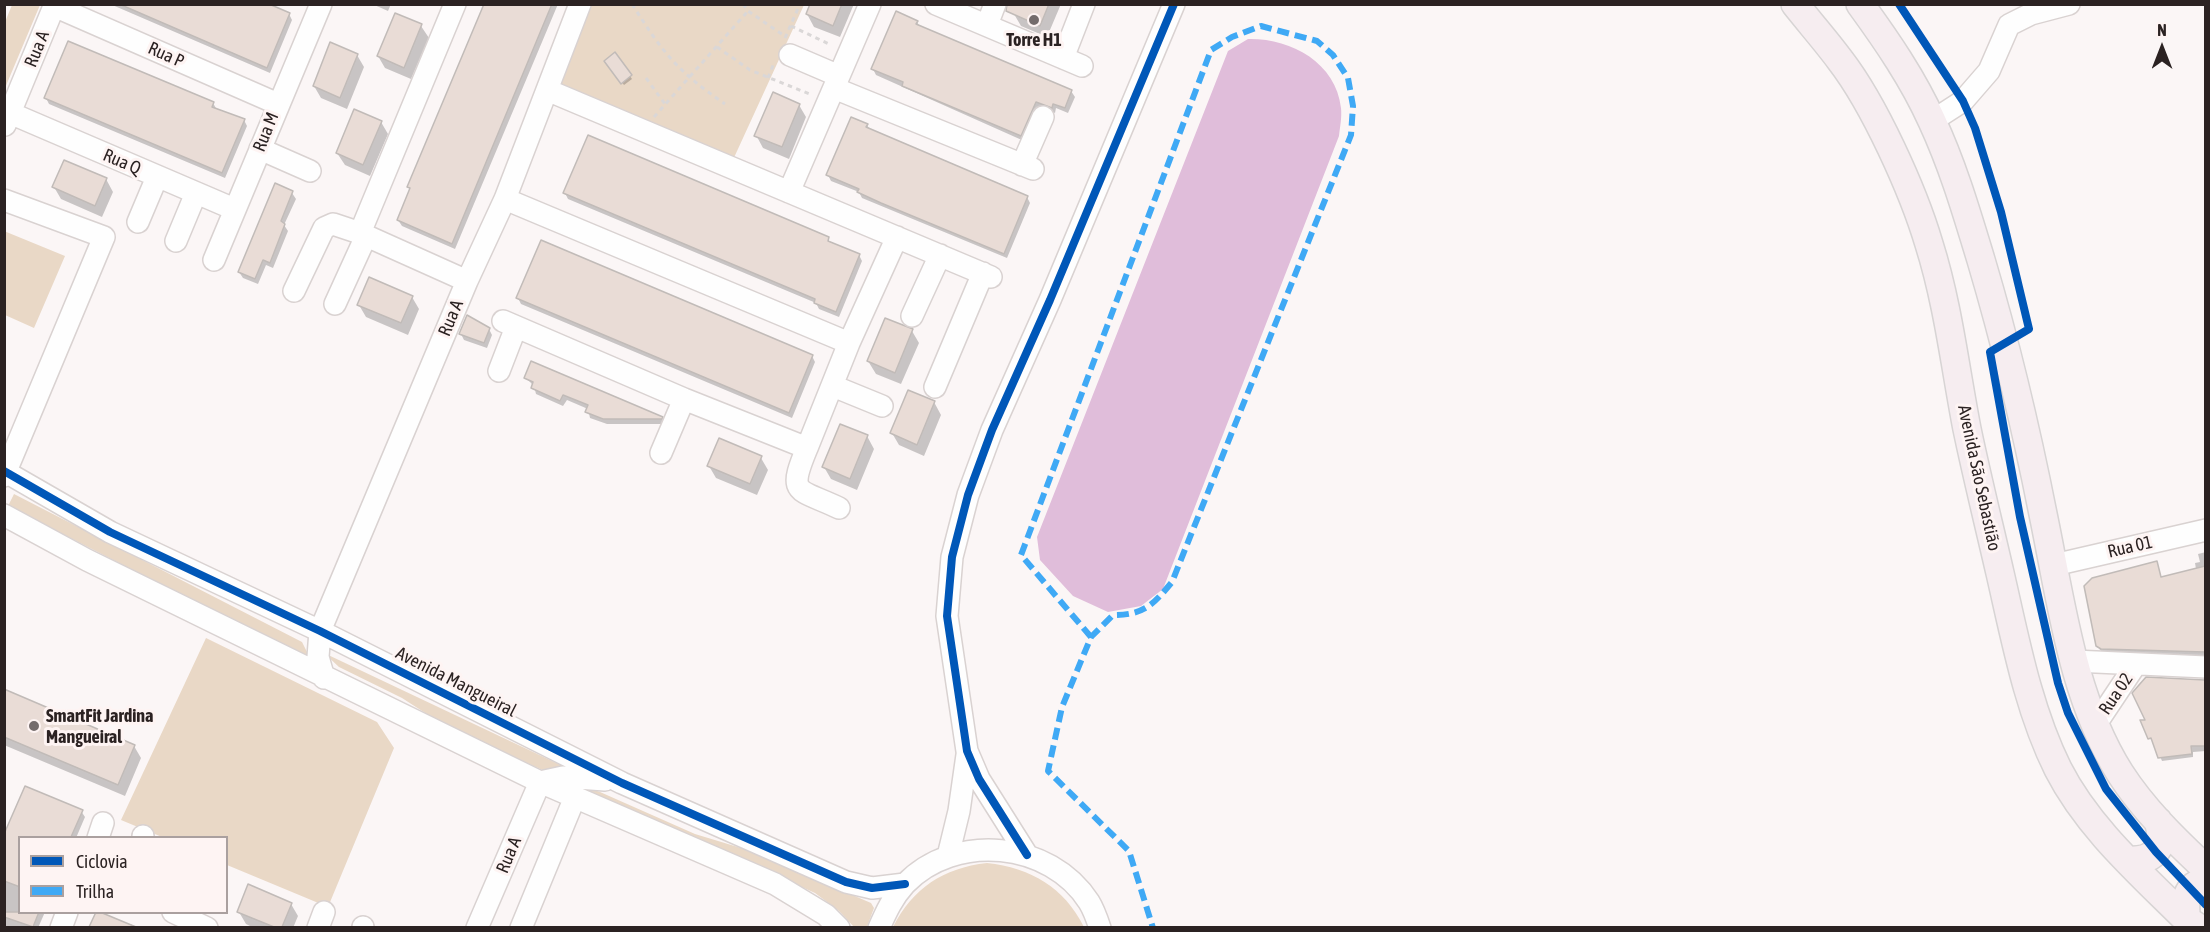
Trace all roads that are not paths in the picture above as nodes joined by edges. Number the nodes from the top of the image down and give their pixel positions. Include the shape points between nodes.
1 (321, 4) edge
2 (455, 4) edge
3 (580, 4) edge
4 (870, 4) edge
5 (936, 4) edge
6 (996, 4) edge
7 (1084, 4) edge
8 (1174, 4) edge
9 (1795, 4) edge
10 (1860, 4) edge
11 (2069, 4) edge
12 (54, 5) edge
13 (987, 26) junction
14 (788, 46) road end
15 (833, 88) junction
16 (547, 90) junction
17 (278, 104) junction
18 (1043, 117) dead end
19 (7, 119) edge
20 (1932, 121) junction
21 (260, 149) junction
22 (310, 171) dead end
23 (157, 177) junction
24 (789, 192) junction
25 (196, 193) junction
26 (505, 199) junction
27 (4, 200) edge
28 (234, 209) junction
29 (138, 222) dead end
30 (363, 235) junction
31 (897, 237) junction
32 (176, 241) dead end
33 (940, 255) junction
34 (214, 260) dead end
35 (467, 281) junction
36 (294, 291) dead end
37 (335, 304) dead end
38 (912, 316) dead end
39 (849, 343) junction
40 (499, 371) dead end
41 (833, 386) junction
42 (935, 387) dead end
43 (684, 399) junction
44 (882, 406) dead end
45 (807, 448) junction
46 (661, 453) dead end
47 (5, 473) edge
48 (839, 508) dead end
49 (4, 515) edge
50 (2205, 530) edge
51 (110, 532) junction
52 (87, 560) junction
53 (2054, 565) junction
54 (320, 631) junction
55 (2074, 661) junction
56 (2136, 664) junction
57 (2205, 666) edge
58 (324, 678) junction
59 (2096, 723) junction
60 (967, 751) junction
61 (540, 782) junction
62 (622, 783) junction
63 (575, 797) junction
64 (2158, 820) junction
65 (1027, 855) junction
66 (948, 856) junction
67 (2127, 860) junction
68 (2205, 869) edge
69 (2205, 882) edge
70 (905, 884) junction
71 (178, 914) edge
72 (2193, 924) edge
73 (207, 927) edge
74 (477, 927) edge
75 (521, 927) edge
76 (839, 927) edge
77 (879, 927) edge
78 (1100, 927) edge

1 - 17 street, Rua M
2 - 30 street
3 - 16 street, Rua A
4 - 15 street
5 - 13 street
6 - 13 street
7 - 13 street via 1072,62
8 - 60 street via 992,430 968,495 952,557 947,616
9 - 67 main road, Avenida São Sebastião via 1842,62 1876,120 1929,242 1950,320 1967,428 2029,687 2059,770 2082,808
10 - 20 main road via 1890,44
11 - 20 street via 2031,14 2009,25 1989,71 1963,101
12 - 17 street, Rua P
12 - 19 street, Rua A
14 - 15 street
15 - 18 street via 1028,167
15 - 24 street
16 - 24 street
16 - 26 street, Rua A
17 - 21 street, Rua M
19 - 23 street, Rua Q
20 - 53 main road via 1964,203 2004,339
21 - 22 street
21 - 28 street, Rua M
23 - 25 street, Rua Q
23 - 29 street
24 - 31 street
25 - 28 street, Rua Q
25 - 32 street
26 - 35 street, Rua A
26 - 39 street
27 - 47 street via 104,237
28 - 34 street, Rua M
30 - 35 street
30 - 36 street via 333,224 324,228
30 - 37 street
31 - 33 street
31 - 39 street
33 - 38 street
33 - 42 street via 987,275
35 - 54 street, Rua A
39 - 41 street
40 - 43 street via 510,324
41 - 44 street
41 - 45 street
43 - 45 street
43 - 46 street
45 - 48 street via 795,476 796,483 800,490
47 - 51 street, Avenida Mangueiral
49 - 52 street
50 - 53 street, Rua 01
51 - 52 street via 111,548 106,555
51 - 54 street, Avenida Mangueiral
52 - 58 street
53 - 55 main road
54 - 58 street via 318,657
54 - 62 street, Avenida Mangueiral
55 - 56 street, Rua 02
55 - 59 main road
56 - 57 street, Rua 02
56 - 59 street, Rua 02
58 - 61 street
59 - 64 main road via 2120,773
60 - 65 street via 979,779
60 - 66 street
61 - 62 street via 563,777
61 - 63 street
61 - 74 street, Rua A
62 - 70 street, Avenida Mangueiral via 846,882 872,888
63 - 75 street
63 - 76 street via 775,884
64 - 67 main road via 2162,836 2156,852 2136,861
64 - 68 main road
65 - 66 street via 987,849
65 - 78 street via 1062,873 1089,902
66 - 70 street
67 - 72 main road, Avenida São Sebastião
69 - 72 main road via 2190,890 2185,908
70 - 77 street
71 - 73 street

